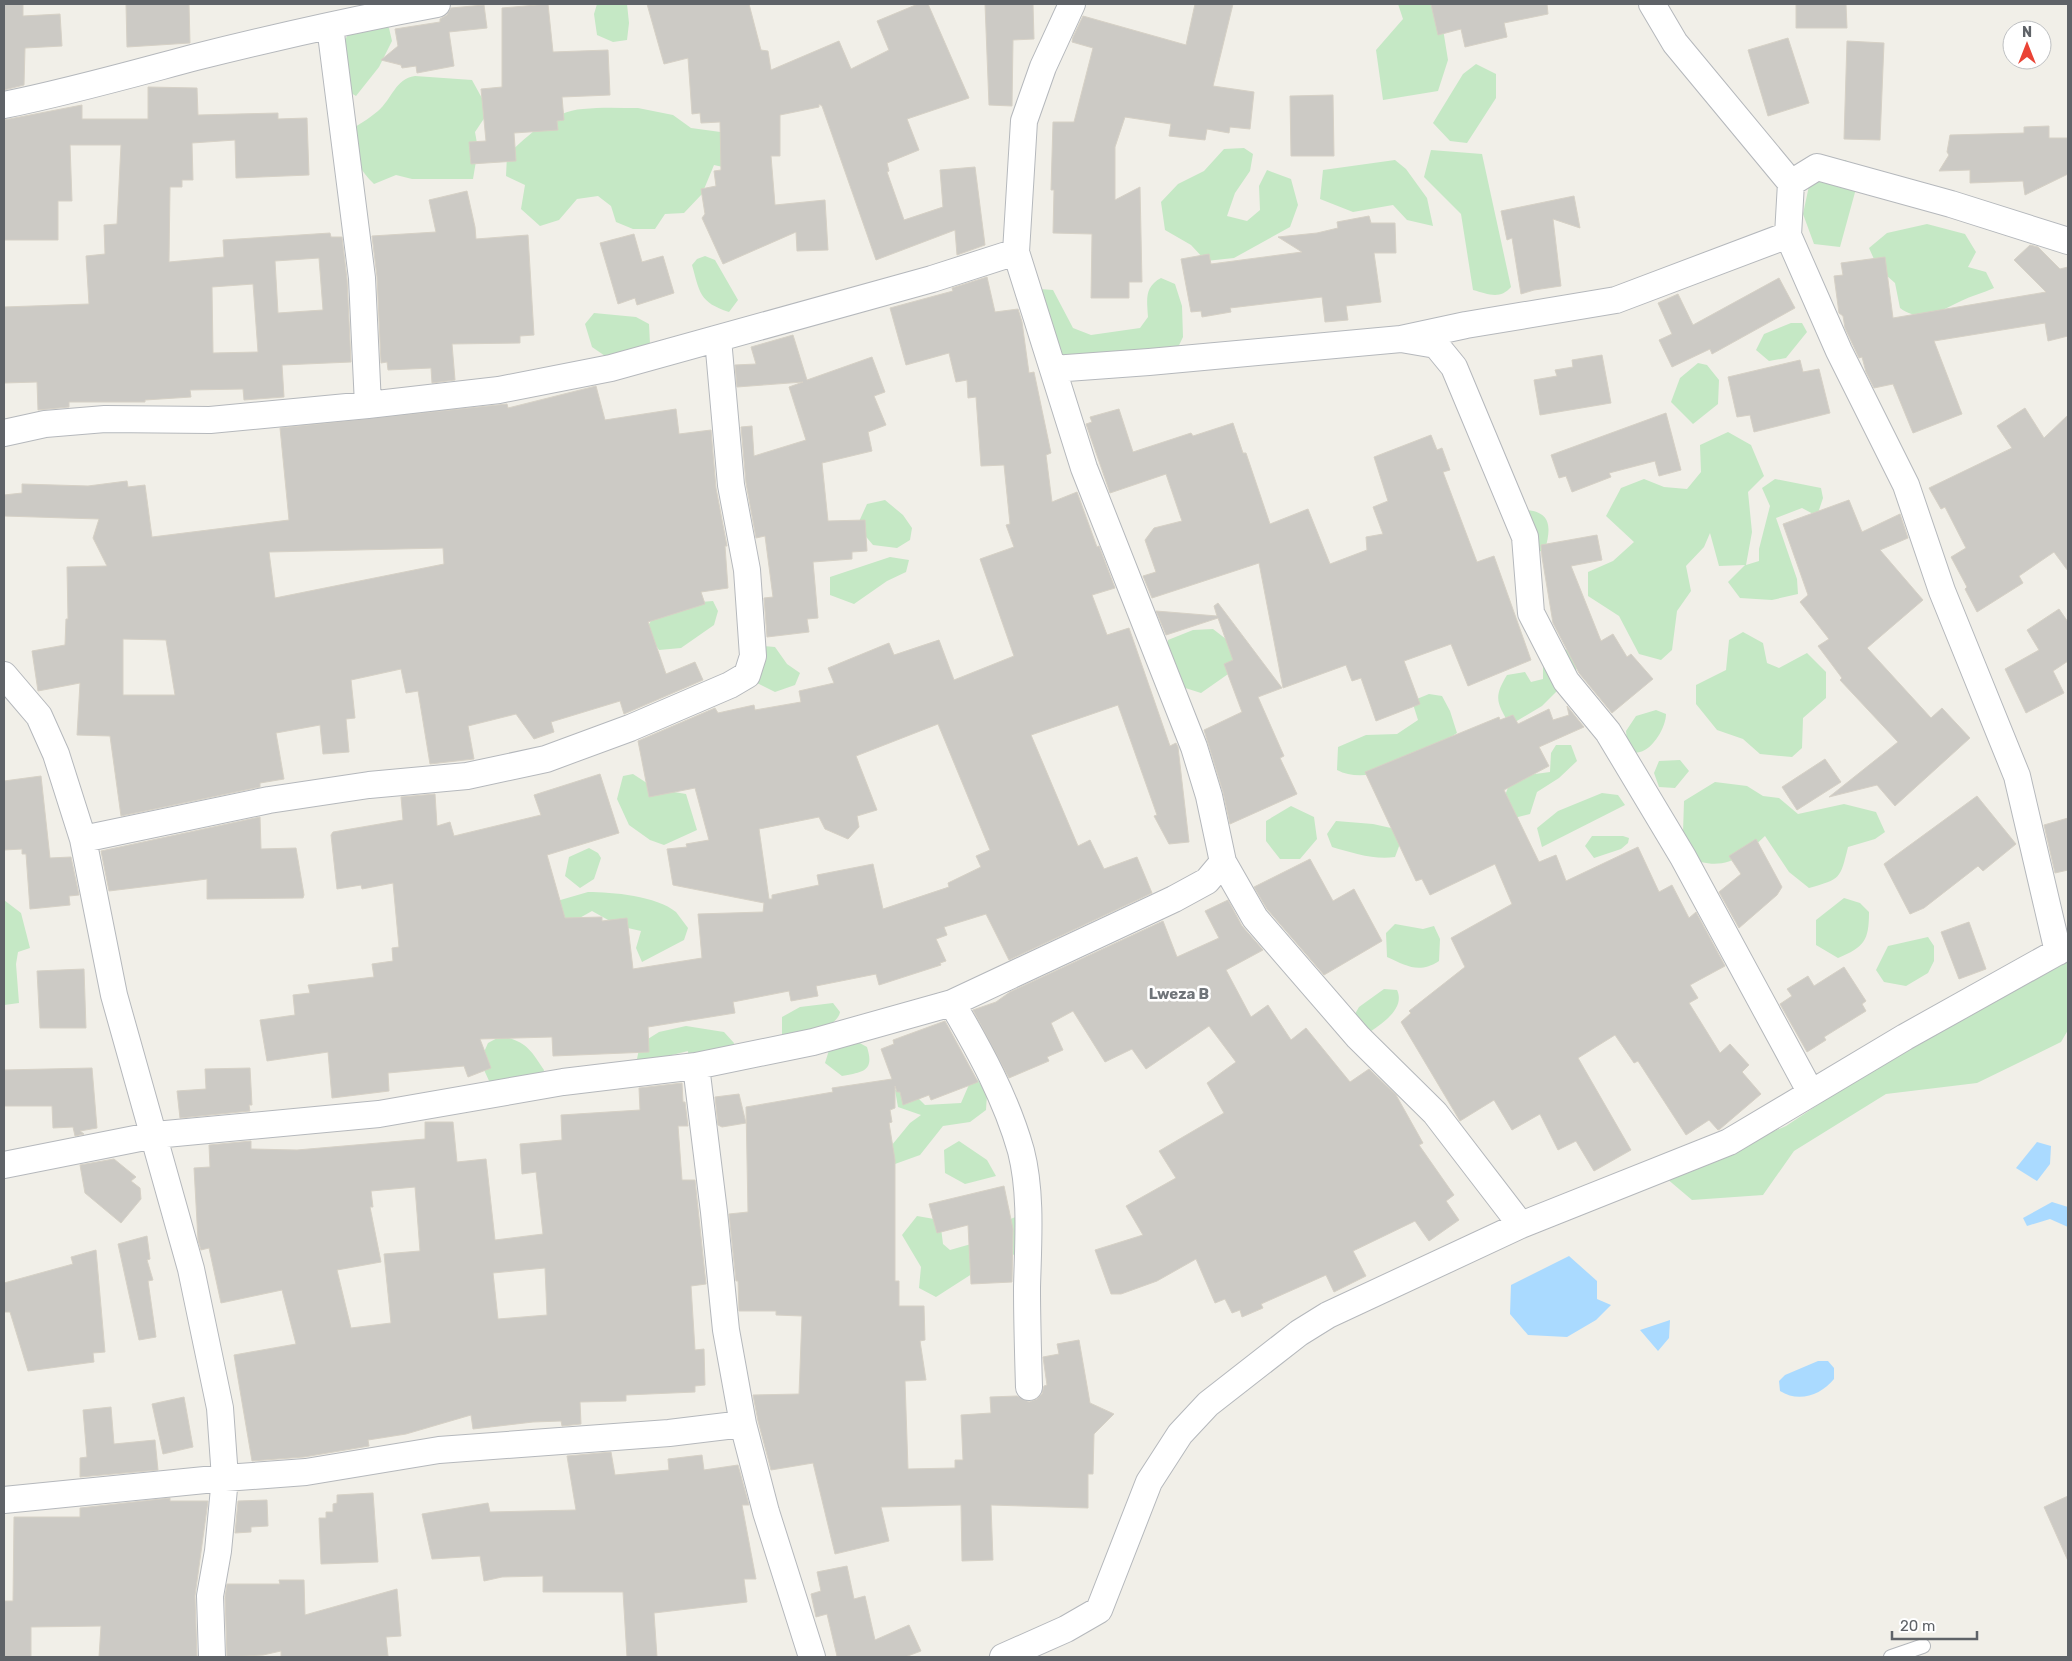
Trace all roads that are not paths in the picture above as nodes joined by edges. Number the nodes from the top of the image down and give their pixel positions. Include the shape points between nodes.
1 (437, 4) edge
2 (1072, 4) edge
3 (1652, 4) edge
4 (330, 26) junction
5 (4, 105) edge
6 (1791, 183) junction
7 (1788, 235) junction
8 (2068, 241) edge
9 (1016, 252) junction
10 (718, 339) junction
11 (1401, 339) junction
12 (1053, 369) junction
13 (368, 405) junction
14 (4, 433) edge
15 (4, 675) edge
16 (83, 839) junction
17 (1223, 862) junction
18 (2063, 949) edge
19 (952, 1003) junction
20 (696, 1066) junction
21 (1811, 1093) junction
22 (155, 1134) junction
23 (4, 1165) edge
24 (1521, 1225) junction
25 (1029, 1387) dead end
26 (743, 1424) junction
27 (225, 1478) junction
28 (4, 1500) edge
29 (1923, 1646) dead end
30 (212, 1657) edge
31 (812, 1657) edge
32 (1002, 1657) edge
33 (1891, 1657) edge

1 - 4 street
2 - 9 street via 1043,67 1024,121
3 - 6 street via 1675,43
4 - 5 street
4 - 13 street via 362,278
6 - 7 street
6 - 8 street via 1817,167
7 - 11 street via 1616,300
7 - 18 street via 1839,351 1906,485 1942,591 2017,776
9 - 10 street
9 - 12 street
10 - 13 street via 611,368 499,390
10 - 16 street via 731,484 747,570 753,656 748,675 630,728 546,759 467,776 369,785 269,800
11 - 12 street
11 - 21 street via 1436,345 1454,367 1524,537 1531,613 1566,681 1608,732 1683,857
12 - 17 street via 1084,468 1194,747 1209,796
13 - 14 street via 210,420 105,419 45,424
15 - 16 street via 39,716 56,754
16 - 22 street via 114,995
17 - 19 street via 1206,880 1174,899
17 - 24 street via 1255,918 1358,1037 1435,1114
18 - 21 street
19 - 20 street via 813,1042
19 - 25 street via 988,1065 1021,1153 1029,1216
20 - 22 street via 562,1082 379,1114
20 - 26 street via 726,1330
21 - 24 street via 1729,1142
22 - 23 street
22 - 27 street via 191,1269 220,1408
24 - 32 street via 1298,1333 1208,1404 1180,1434 1150,1482 1098,1610
26 - 27 street via 669,1433 439,1450 306,1472
26 - 31 street via 768,1521
27 - 28 street
27 - 30 street via 210,1596
29 - 33 lane

